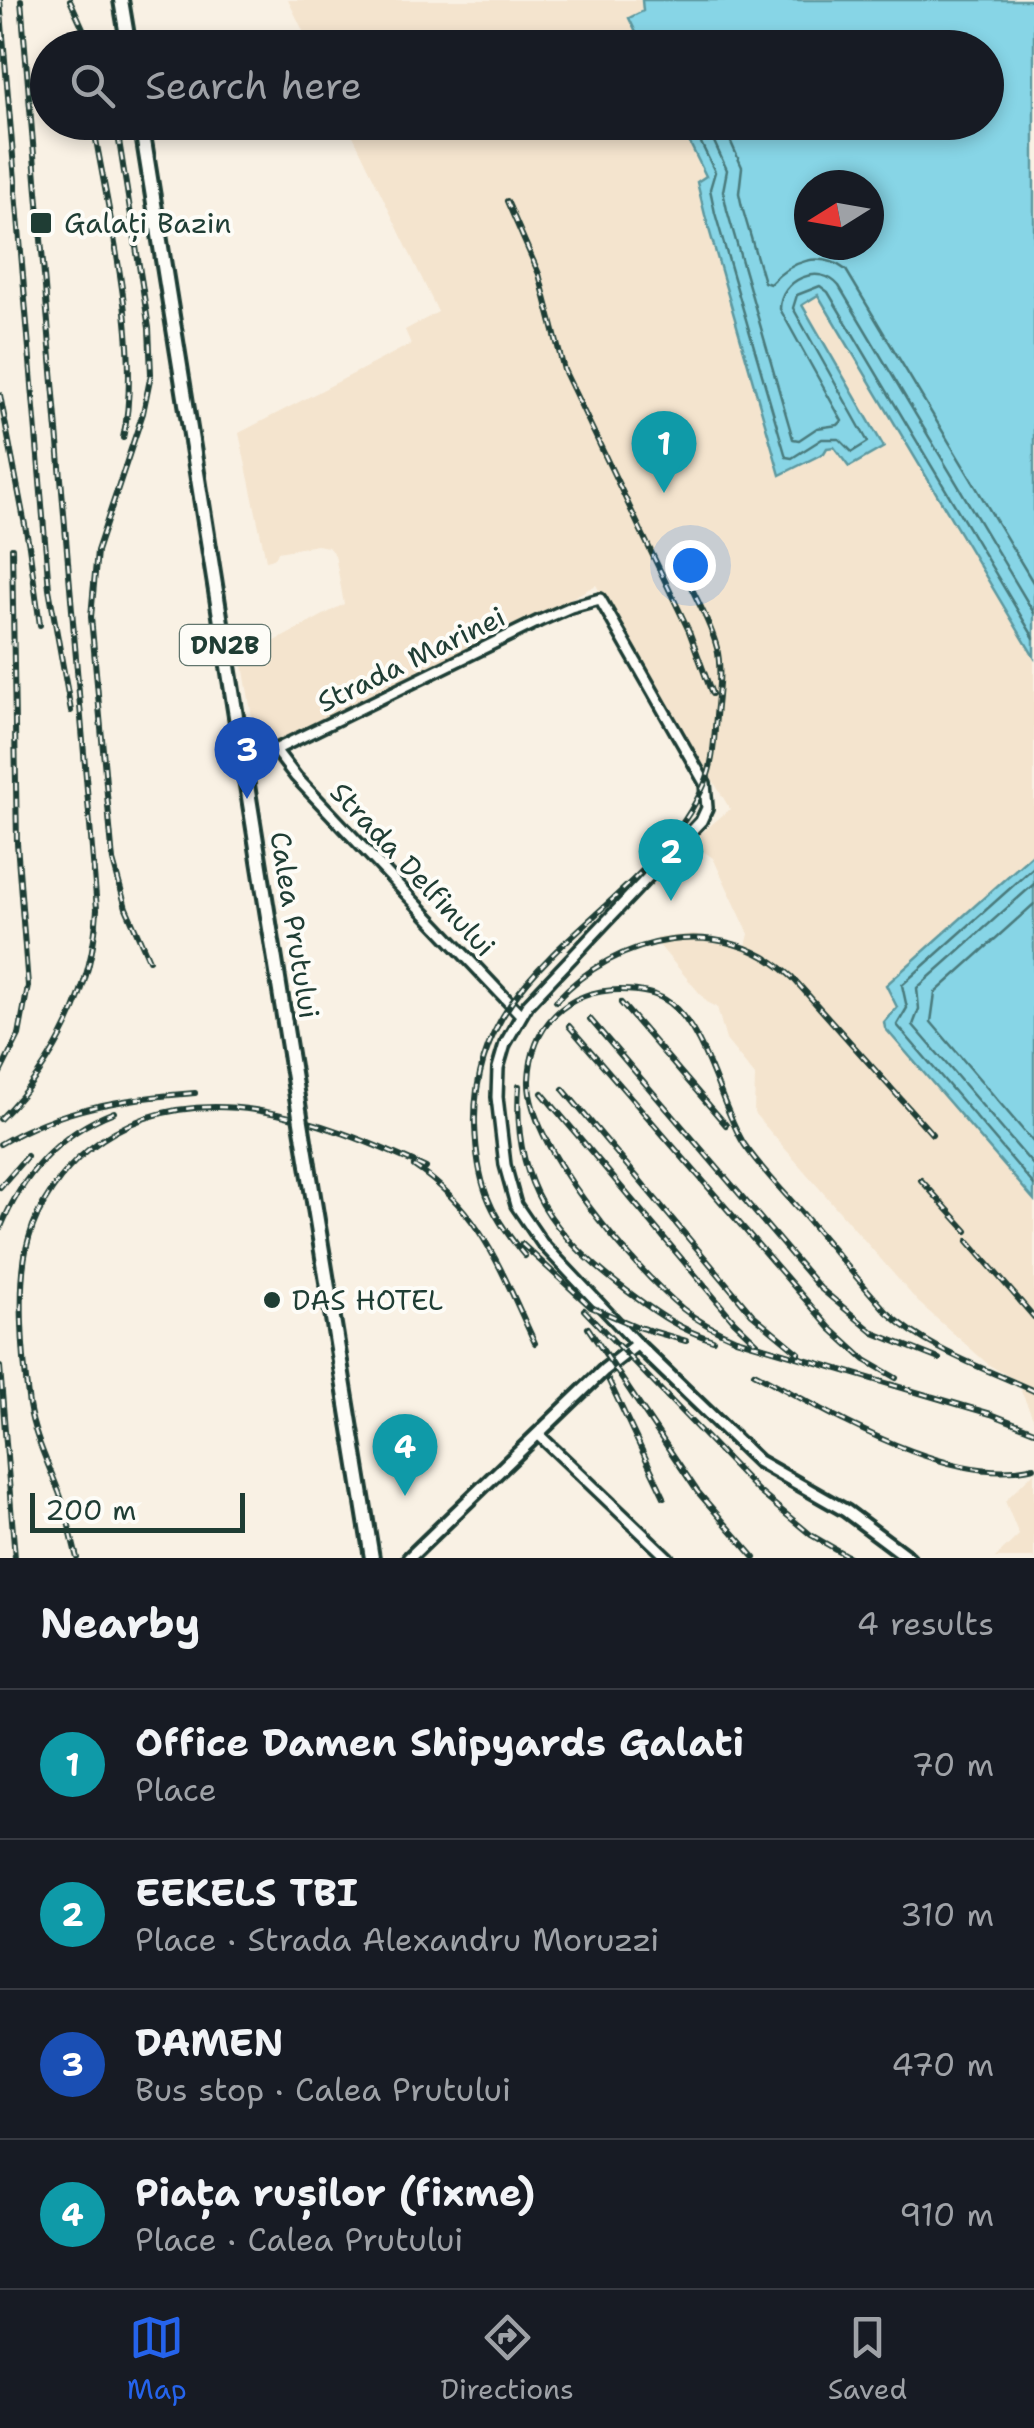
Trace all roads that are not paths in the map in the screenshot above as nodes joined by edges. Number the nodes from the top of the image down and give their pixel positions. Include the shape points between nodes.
1 (121, 0) edge
2 (125, 30) edge
3 (144, 140) edge
4 (276, 751) junction
5 (244, 765) junction
6 (521, 1015) junction
7 (638, 1344) junction
8 (539, 1435) junction
9 (372, 1558) edge
10 (409, 1558) edge
11 (668, 1558) edge
12 (909, 1558) edge

1 - 2 highway
3 - 5 highway, Calea Prutului / DN2B
4 - 5 street, Strada Marinei
4 - 6 street, Strada Delfinului
4 - 6 street, Strada Marinei via 540,621 600,599 705,783 708,801 700,821
5 - 9 highway, Calea Prutului / DN2B, bridge
6 - 7 street via 500,1056 497,1084 512,1197 542,1243
7 - 8 main road
7 - 12 main road via 758,1460 846,1511
8 - 10 main road
8 - 11 street

